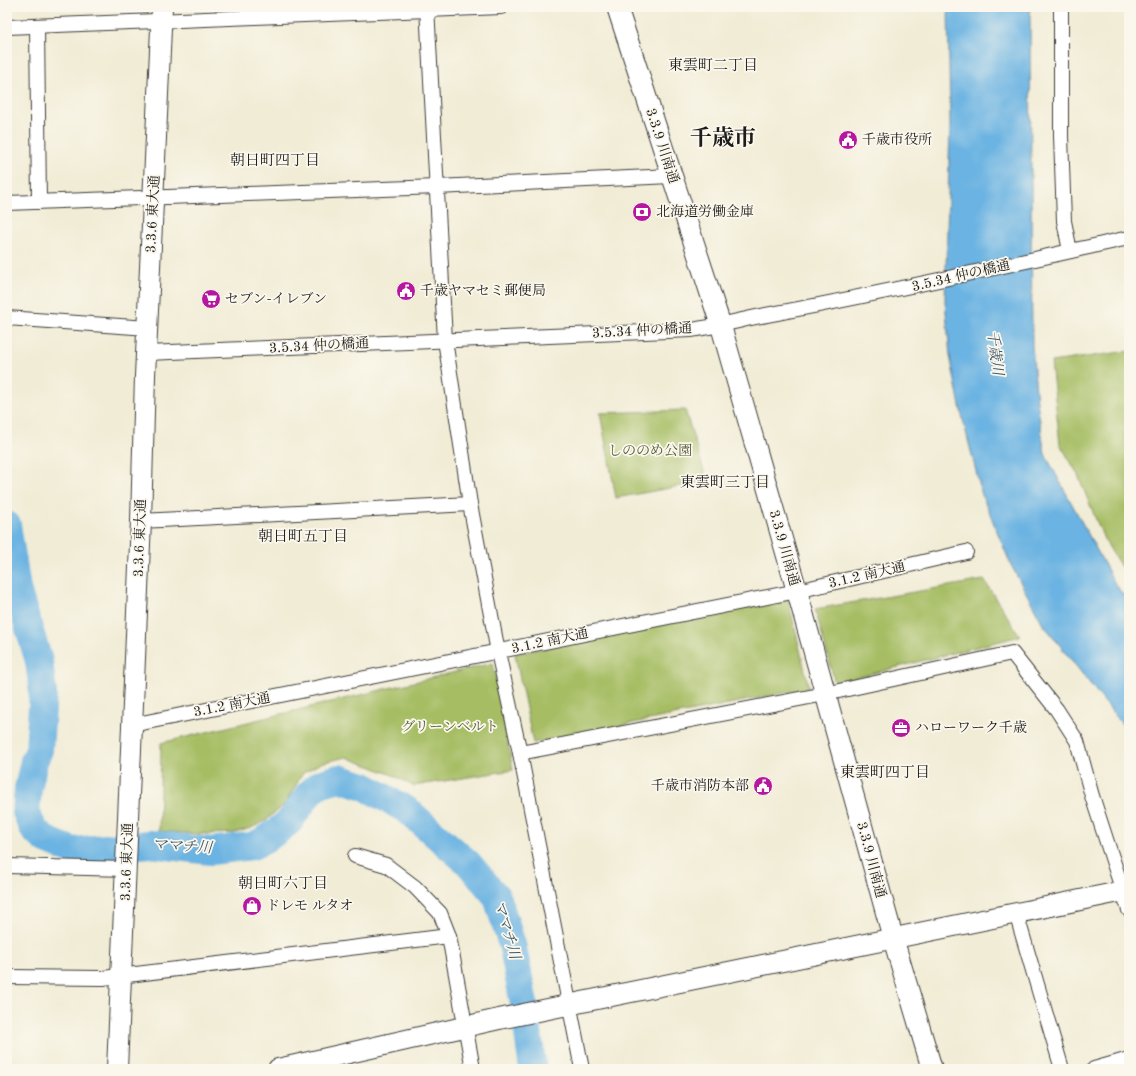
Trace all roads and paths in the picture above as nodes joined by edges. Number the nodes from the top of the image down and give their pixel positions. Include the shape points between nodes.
1 (501, 7) edge
2 (617, 7) edge
3 (1061, 7) edge
4 (427, 8) edge
5 (162, 14) edge
6 (37, 26) junction
7 (7, 27) edge
8 (671, 176) junction
9 (437, 187) junction
10 (154, 198) junction
11 (38, 202) junction
12 (7, 203) edge
13 (1129, 238) edge
14 (1070, 251) junction
15 (7, 318) edge
16 (721, 326) junction
17 (148, 328) junction
18 (445, 340) junction
19 (147, 353) junction
20 (470, 504) junction
21 (141, 521) junction
22 (966, 552) dead end
23 (797, 591) junction
24 (498, 652) junction
25 (825, 694) junction
26 (132, 725) junction
27 (520, 753) junction
28 (355, 856) dead end
29 (127, 862) junction
30 (7, 866) edge
31 (1126, 891) edge
32 (1129, 910) edge
33 (1016, 913) junction
34 (449, 936) junction
35 (893, 938) junction
36 (122, 975) junction
37 (7, 976) edge
38 (570, 1004) junction
39 (465, 1026) junction
40 (1129, 1059) edge
41 (302, 1067) edge
42 (117, 1069) edge
43 (278, 1069) edge
44 (473, 1069) edge
45 (582, 1069) edge
46 (932, 1069) edge
47 (1062, 1069) edge
48 (1094, 1069) edge

1 - 4 street
2 - 8 street, 3.3.9 川南通
3 - 14 street via 1064,214
4 - 5 street
4 - 9 street
5 - 6 street
5 - 10 street, 3.3.6 東大通
6 - 7 street
6 - 11 street
8 - 9 street
8 - 16 street, 3.3.9 川南通
9 - 10 street
9 - 18 street
10 - 11 street
10 - 17 street, 3.3.6 東大通
11 - 12 street
13 - 14 street, 3.5.34 仲の橋通
14 - 16 street, 3.5.34 仲の橋通 via 881,294 749,318
15 - 17 street
16 - 18 street, 3.5.34 仲の橋通 via 691,330
16 - 23 street, 3.3.9 川南通
17 - 19 street, 3.3.6 東大通
18 - 19 street, 3.5.34 仲の橋通
18 - 20 street
19 - 21 street, 3.3.6 東大通
20 - 21 street
20 - 24 street
21 - 26 street, 3.3.6 東大通
22 - 23 street, 3.1.2 南大通
23 - 24 street, 3.1.2 南大通
23 - 25 street, 3.3.9 川南通
24 - 26 street, 3.1.2 南大通
24 - 27 street
25 - 27 street
25 - 31 street via 1012,653 1057,710 1077,741 1092,796
25 - 35 street, 3.3.9 川南通
26 - 29 street, 3.3.6 東大通
27 - 38 street
28 - 34 street via 386,865 415,887 440,913
29 - 30 street
29 - 36 street, 3.3.6 東大通
31 - 32 street
31 - 33 street
33 - 35 street
33 - 47 street
34 - 36 street
34 - 39 street
35 - 38 street
35 - 46 street, 3.3.9 川南通
36 - 37 street via 103,978
36 - 42 street, 3.3.6 東大通
38 - 39 street
38 - 45 street
39 - 41 street
39 - 44 street
40 - 48 street
41 - 43 street

